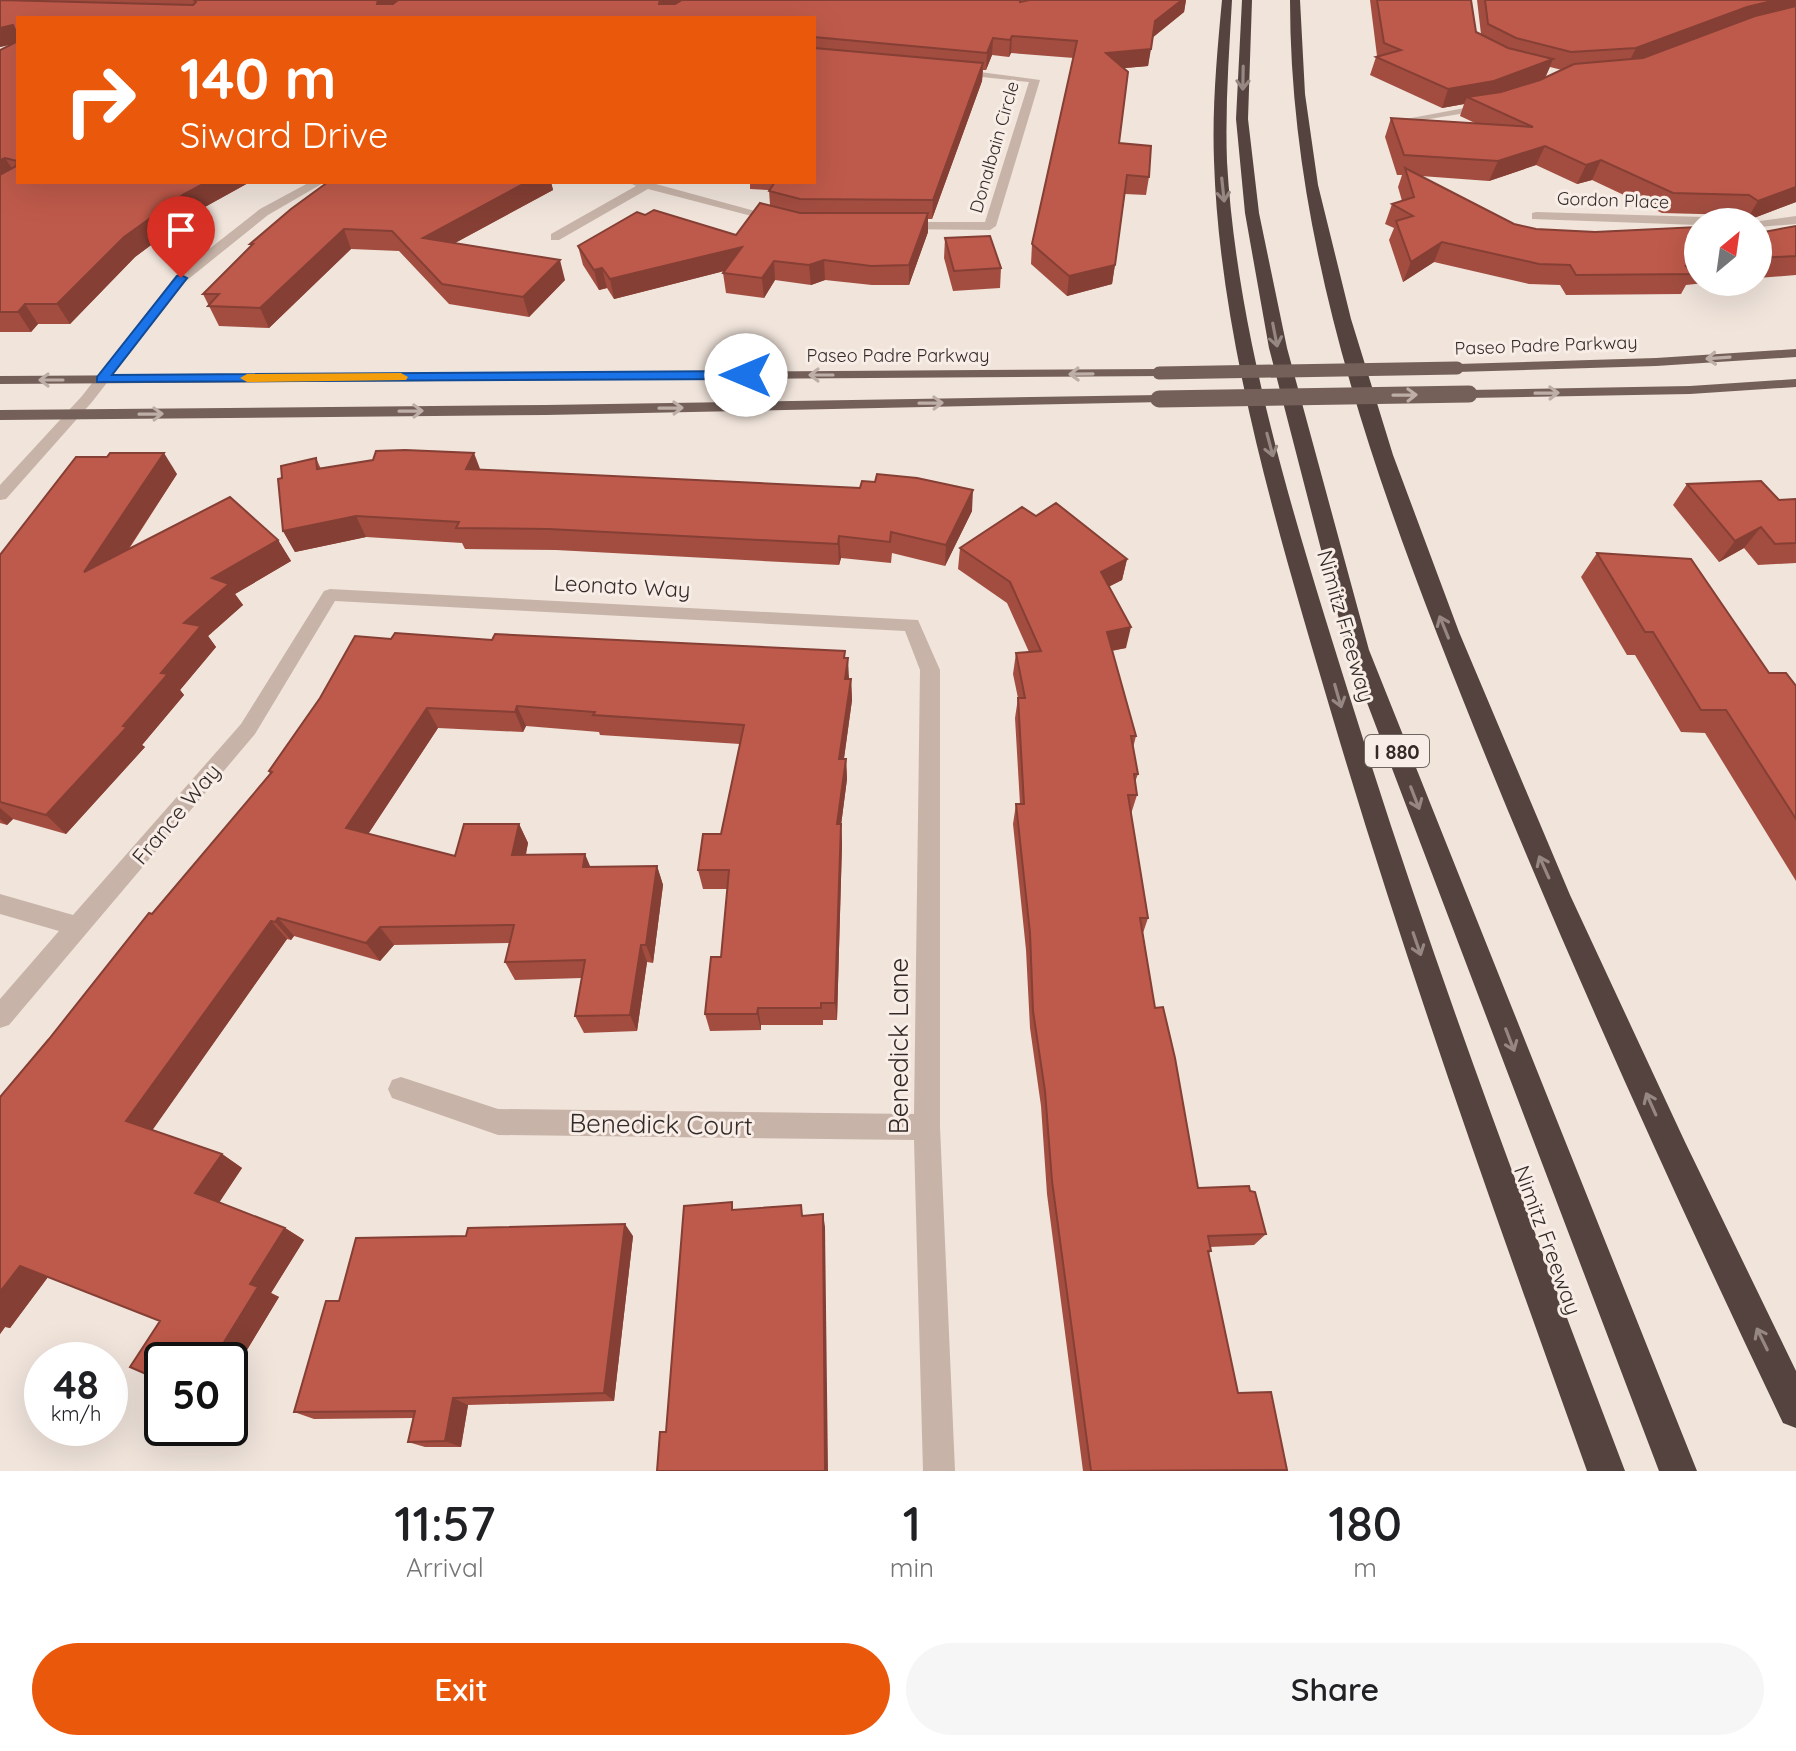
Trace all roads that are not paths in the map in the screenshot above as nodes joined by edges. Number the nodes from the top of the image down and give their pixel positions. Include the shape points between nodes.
1 (1227, 0) edge
2 (1247, 0) edge
3 (1295, 0) edge
4 (940, 71) edge
5 (1498, 103) edge
6 (1411, 119) edge
7 (315, 184) edge
8 (642, 184) edge
9 (648, 184) edge
10 (1536, 216) dead end
11 (1684, 220) edge
12 (1796, 220) edge
13 (787, 221) edge
14 (1772, 223) edge
15 (880, 225) edge
16 (555, 237) dead end
17 (1796, 353) edge
18 (102, 379) junction
19 (0, 380) edge
20 (1796, 383) edge
21 (73, 414) junction
22 (0, 415) edge
23 (0, 495) edge
24 (330, 595) joint
25 (912, 625) joint
26 (0, 904) edge
27 (79, 927) junction
28 (0, 1017) edge
29 (401, 1089) dead end
30 (927, 1127) junction
31 (1796, 1410) edge
32 (939, 1471) edge
33 (1606, 1471) edge
34 (1678, 1471) edge

1 -> 33 highway, Nimitz Freeway / I 880 via 1219,104 1222,185 1271,451 1376,825
2 -> 34 highway, I 880 via 1242,119 1252,213 1278,348 1358,650
31 -> 3 highway via 1698,1209 1528,831 1429,590 1372,422 1310,192 1299,112
4 - 15 street, Donalbain Circle via 1035,80 990,226
5 - 6 street
7 - 18 street via 264,212 181,278
8 - 16 street
9 - 13 street
10 - 11 street, Gordon Place
12 - 14 street
17 -> 18 main road, Paseo Padre Parkway, bridge via 1656,362 1159,373
18 -> 19 main road, Paseo Padre Parkway
18 - 21 street
21 -> 20 main road, bridge via 1469,394
21 - 22 main road
21 - 23 street
24 - 25 street, Leonato Way
24 - 27 street, France Way via 248,729
25 - 30 street, Benedick Lane via 930,670
26 - 27 street
27 - 28 street, France Way
29 - 30 street, Benedick Court via 498,1122
30 - 32 street, Benedick Lane

